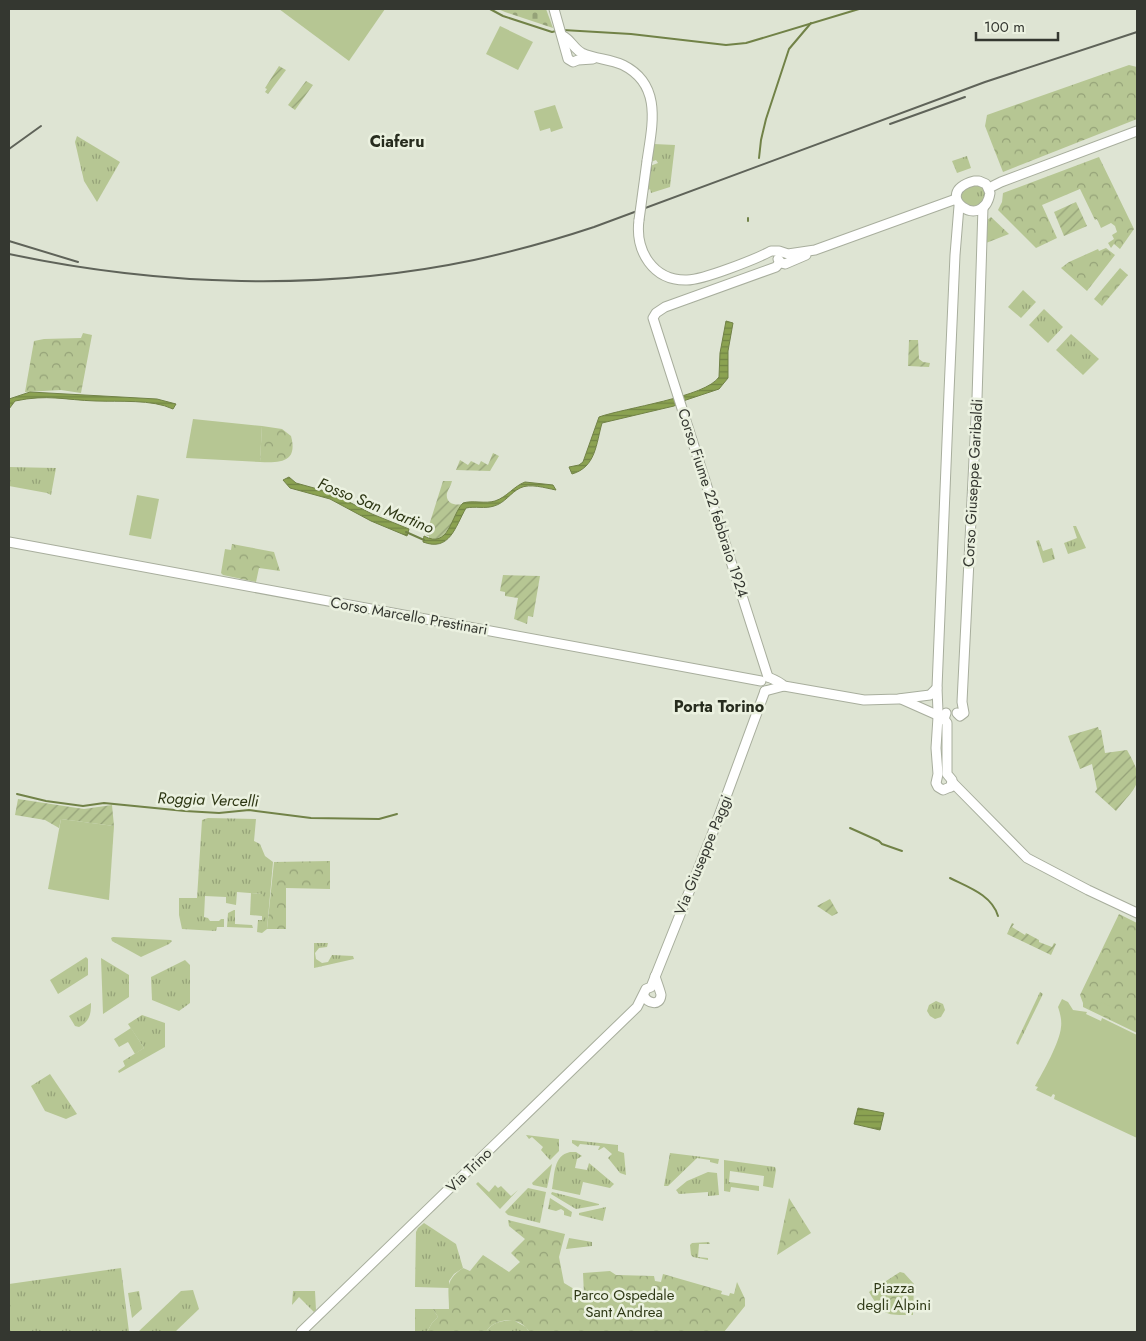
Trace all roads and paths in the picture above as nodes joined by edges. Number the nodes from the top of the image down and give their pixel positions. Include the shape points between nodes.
1 (554, 9) edge
2 (561, 31) junction
3 (577, 53) junction
4 (1137, 131) edge
5 (989, 188) junction
6 (958, 203) junction
7 (983, 207) junction
8 (784, 257) junction
9 (9, 542) edge
10 (768, 684) junction
11 (937, 688) junction
12 (898, 698) junction
13 (941, 715) junction
14 (1137, 913) edge
15 (654, 988) junction
16 (646, 999) junction
17 (301, 1332) edge

1 - 2 main road
2 - 3 main road
2 - 3 main road via 567,55 572,61
3 - 8 main road, bridge via 623,65 646,86 652,105 651,135 638,228 640,248 648,263 667,276 687,280 775,251
4 - 5 main road
5 - 6 main road via 980,181 968,183 957,192
5 - 7 main road via 989,200
6 - 7 main road via 973,211
6 - 8 main road via 925,210 815,250
6 - 11 main road, Corso Giuseppe Garibaldi
7 - 13 main road, Corso Giuseppe Garibaldi via 960,711
8 - 10 main road, Corso Fiume 22 febbraio 1924 via 776,267 665,307 654,315
9 - 10 main road, Corso Marcello Prestinari
10 - 12 main road, Corso Marcello Prestinari via 781,683 787,687 864,700
10 - 15 main road, Via Giuseppe Paggi via 713,832 654,976
11 - 12 main road, Corso Marcello Prestinari via 930,695
11 - 13 main road, Corso Giuseppe Garibaldi
12 - 13 main road
13 - 14 main road, Corso Giuseppe Garibaldi via 936,743 947,780 1027,858
15 - 16 main road via 646,989
15 - 16 main road via 660,992 660,999 654,1003
16 - 17 main road, Via Trino

